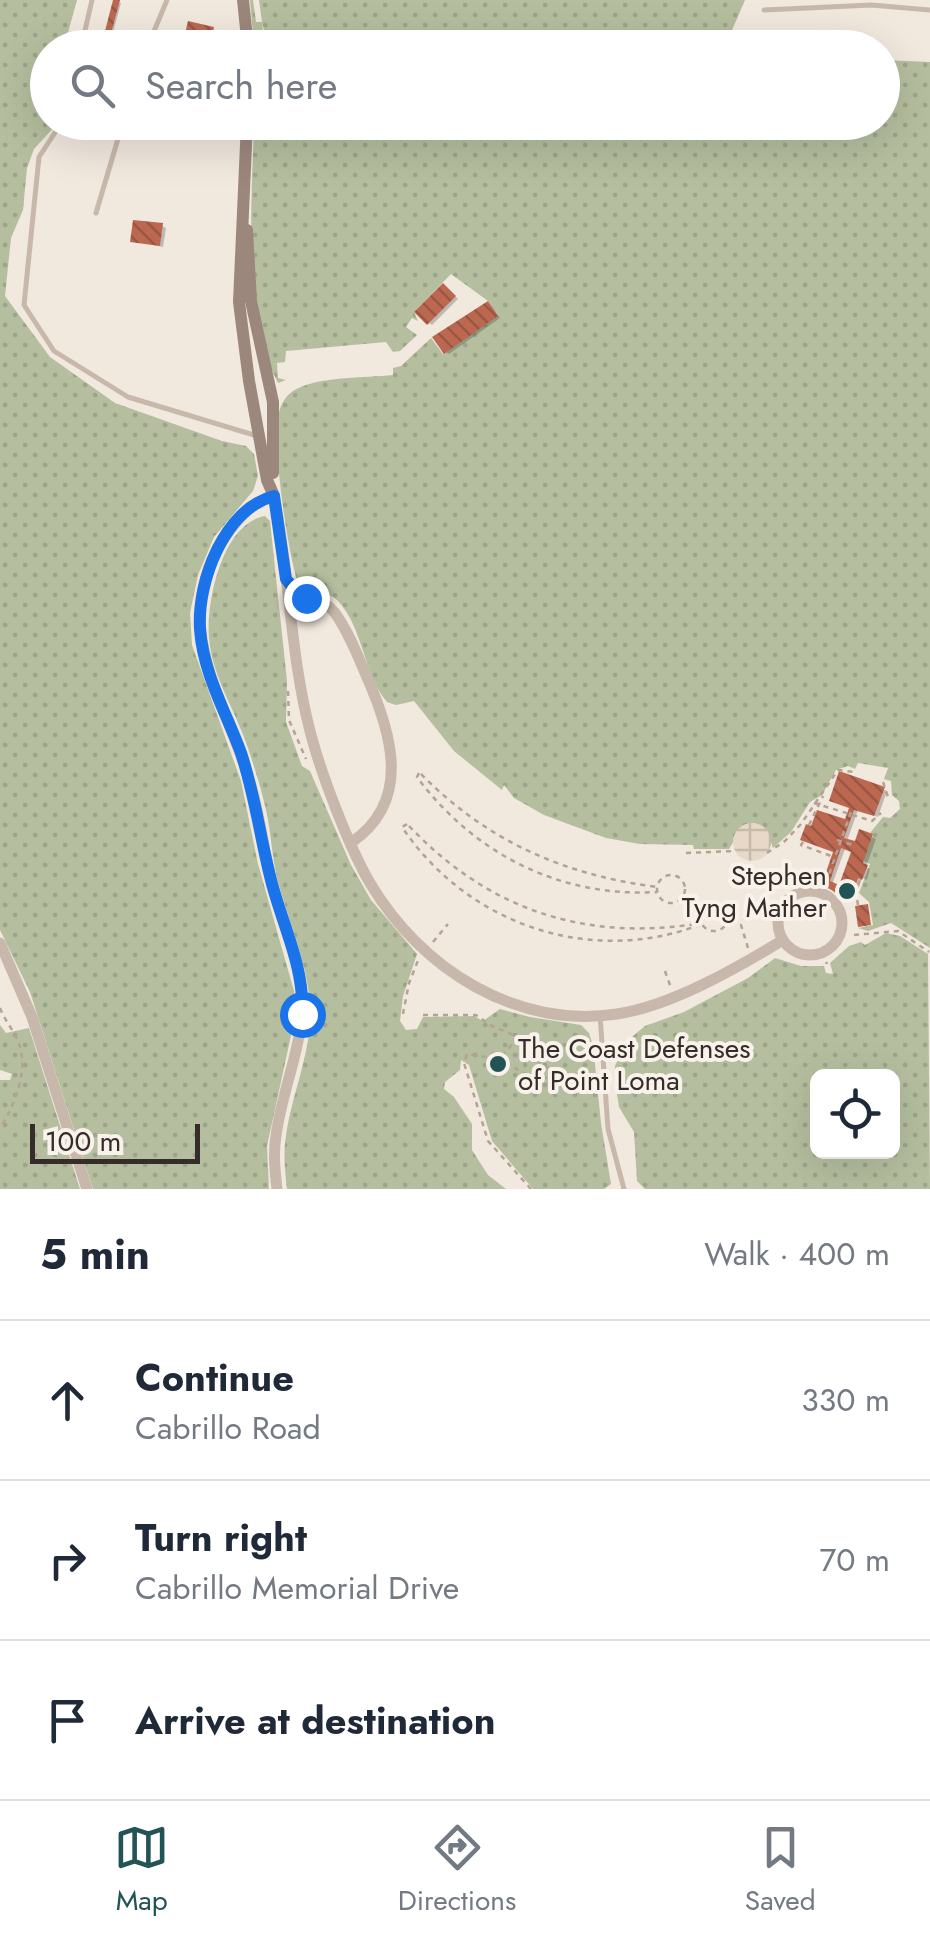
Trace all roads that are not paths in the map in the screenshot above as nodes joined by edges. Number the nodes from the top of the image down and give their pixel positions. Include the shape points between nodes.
1 (92, 0) edge
2 (167, 0) edge
3 (243, 0) edge
4 (764, 10) dead end
5 (930, 10) edge
6 (85, 30) edge
7 (154, 30) edge
8 (246, 30) edge
9 (50, 140) edge
10 (118, 140) edge
11 (246, 140) edge
12 (244, 203) junction
13 (96, 212) dead end
14 (259, 437) junction
15 (274, 496) junction
16 (286, 579) junction
17 (315, 600) junction
18 (292, 619) junction
19 (352, 842) junction
20 (783, 940) junction
21 (0, 942) edge
22 (600, 1014) junction
23 (87, 1189) edge
24 (276, 1189) edge
25 (624, 1189) edge

1 - 6 lane
2 - 7 lane
3 - 8 main road
4 - 5 lane
9 - 14 lane via 39,157 24,304 54,351 128,397
10 - 13 lane
11 - 12 main road
12 - 14 main road via 239,302
12 - 15 main road via 252,301 273,402
14 - 15 main road
15 - 16 street
15 - 24 street via 250,509 220,546 205,582 200,621 208,669 255,798 302,990 276,1135
16 - 17 street
16 - 18 street
17 - 18 street
17 - 19 street via 331,608 347,633 391,744 382,808
18 - 19 street via 312,737
19 - 22 street via 398,920 466,983 517,1007
20 - 20 street via 794,951 826,951 838,940 840,909 830,896 798,893 778,920
20 - 22 street via 674,996
21 - 23 street via 32,1017
22 - 25 lane via 608,1129

